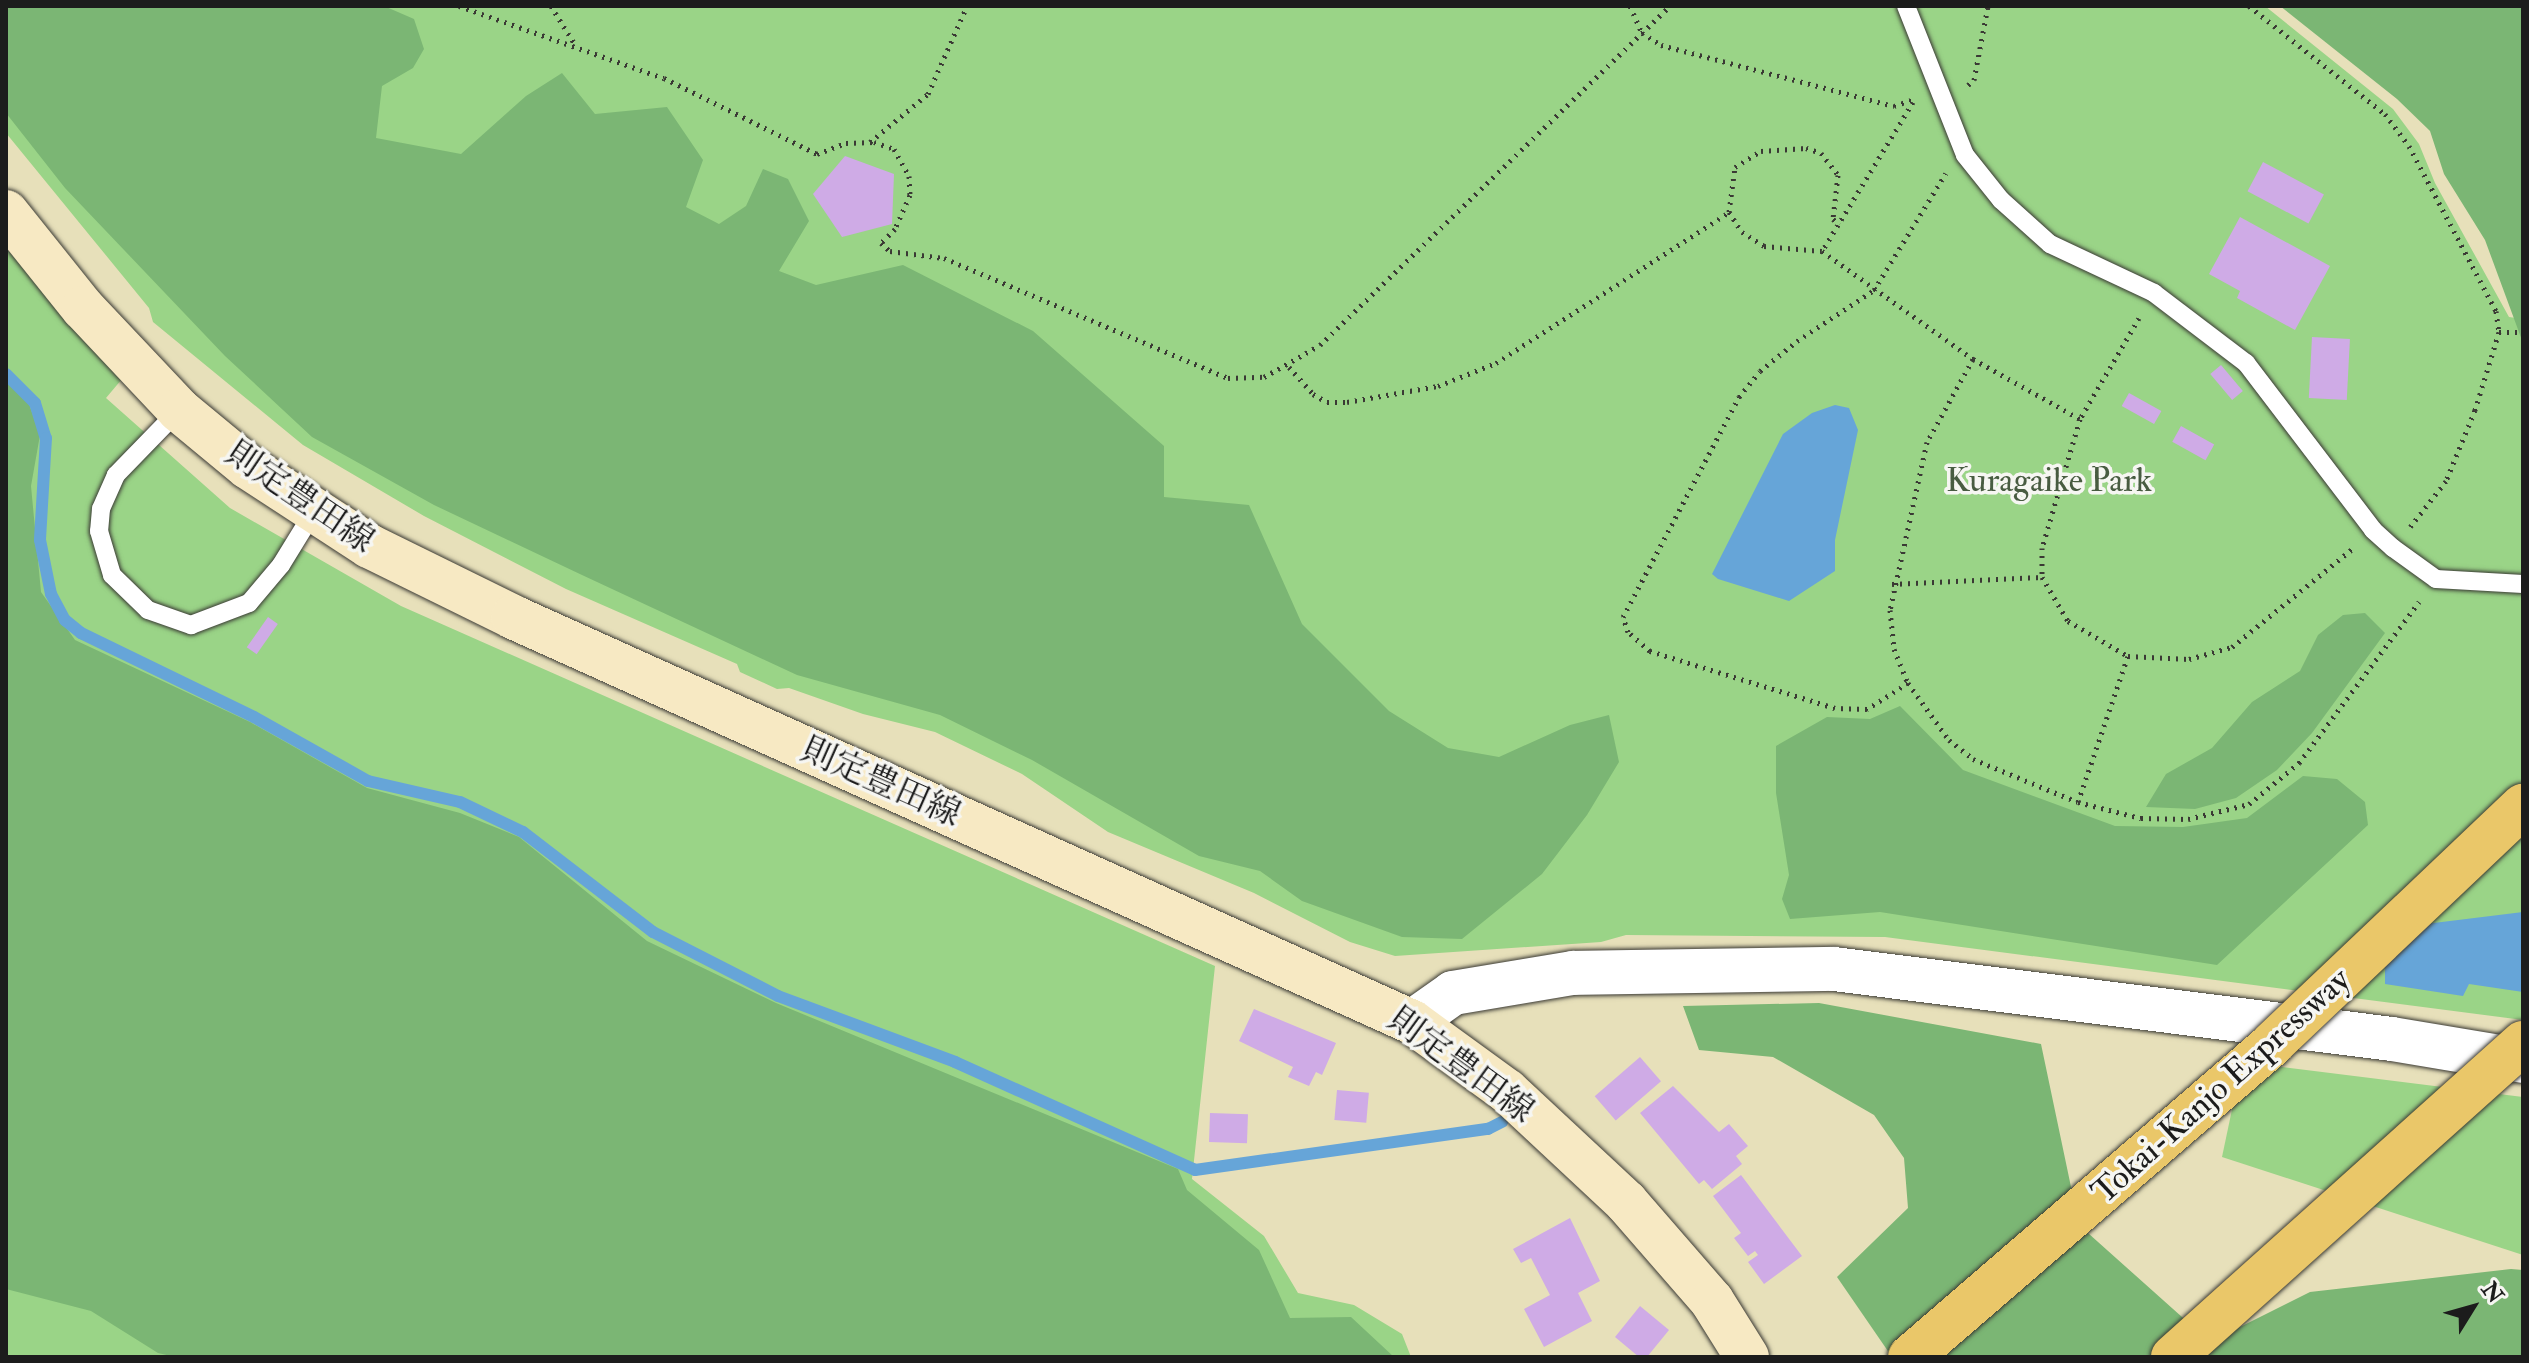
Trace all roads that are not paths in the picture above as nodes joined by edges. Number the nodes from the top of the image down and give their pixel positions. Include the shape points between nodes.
1 (1906, 6) edge
2 (6, 212) edge
3 (179, 410) junction
4 (313, 513) junction
5 (2523, 584) edge
6 (2523, 806) edge
7 (1412, 1022) junction
8 (2523, 1043) edge
9 (2523, 1061) edge
10 (1747, 1357) edge
11 (1910, 1357) edge
12 (2173, 1357) edge

1 - 5 lane via 1965,155 2001,200 2050,244 2154,293 2246,363 2373,530 2393,548 2436,579
2 - 3 main road, 則定豊田線 via 83,308
3 - 4 main road, 則定豊田線
3 - 4 lane via 116,475 101,509 99,531 112,575 148,610 191,625 249,603 281,565
4 - 7 main road, 則定豊田線 via 513,617
6 - 11 highway, Tokai-Kanjo Expressway, bridge via 2272,1044
7 - 9 street via 1453,993 1573,973 1834,969 2392,1039
7 - 10 main road, 則定豊田線 via 1507,1091 1626,1202 1712,1301
8 - 12 highway, bridge

